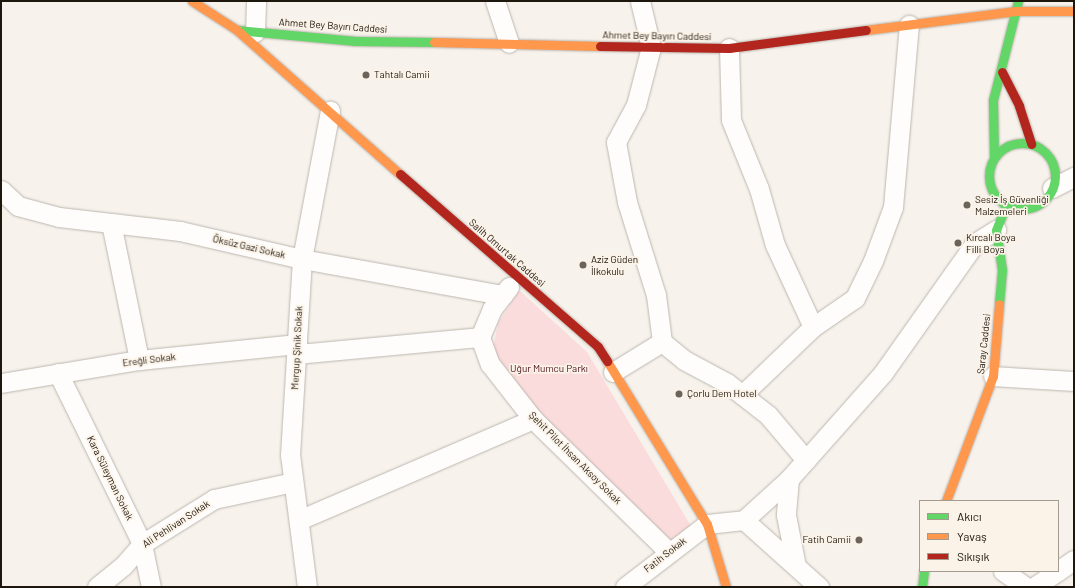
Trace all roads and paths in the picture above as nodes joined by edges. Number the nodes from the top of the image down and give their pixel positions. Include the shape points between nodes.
1 (192, 1) edge
2 (256, 1) edge
3 (496, 1) edge
4 (640, 1) edge
5 (1018, 1) edge
6 (1016, 11) junction
7 (1074, 11) edge
8 (909, 25) junction
9 (246, 31) junction
10 (509, 44) junction
11 (651, 47) junction
12 (729, 48) junction
13 (1002, 72) junction
14 (330, 111) junction
15 (1031, 144) junction
16 (994, 158) junction
17 (1074, 177) edge
18 (1052, 188) junction
19 (1, 190) edge
20 (1006, 205) junction
21 (111, 223) junction
22 (996, 230) junction
23 (302, 259) junction
24 (518, 276) junction
25 (503, 295) junction
26 (813, 327) junction
27 (480, 337) junction
28 (662, 342) junction
29 (297, 349) junction
30 (139, 360) junction
31 (613, 372) junction
32 (58, 373) junction
33 (993, 376) junction
34 (1074, 381) edge
35 (1, 383) edge
36 (742, 395) junction
37 (533, 419) junction
38 (806, 460) junction
39 (790, 479) junction
40 (293, 482) junction
41 (946, 500) edge
42 (299, 520) junction
43 (744, 520) junction
44 (707, 524) junction
45 (142, 544) junction
46 (668, 551) junction
47 (1074, 560) edge
48 (796, 566) junction
49 (1059, 570) edge
50 (924, 572) edge
51 (1004, 572) edge
52 (1056, 572) edge
53 (97, 587) edge
54 (151, 587) edge
55 (307, 587) edge
56 (625, 587) edge
57 (726, 587) edge
58 (819, 587) edge
59 (922, 587) edge
60 (1026, 587) edge
61 (1034, 587) edge

1 - 9 main road, Salih Omurtak Caddesi
2 - 9 street
3 - 10 street
4 - 11 street
5 - 6 main road
6 - 7 main road, Ahmet Bey Bayırı Caddesi
6 - 8 main road, Ahmet Bey Bayırı Caddesi
6 - 13 main road
8 - 12 main road, Ahmet Bey Bayırı Caddesi
8 - 26 street via 893,207 855,298
9 - 10 main road, Ahmet Bey Bayırı Caddesi via 355,41
9 - 14 main road, Salih Omurtak Caddesi
10 - 11 main road, Ahmet Bey Bayırı Caddesi
11 - 12 main road, Ahmet Bey Bayırı Caddesi
11 - 28 street via 636,105 616,142 627,202 656,295
12 - 26 street via 730,120 759,189 775,245
13 - 15 main road via 1019,106
13 - 16 main road via 993,100
14 - 23 street, Mergup Şinik Sokak
14 - 24 main road, Salih Omurtak Caddesi
15 - 16 main road via 1010,145
15 - 18 main road via 1048,156 1055,177
16 - 20 main road via 990,184
17 - 18 street
18 - 20 main road via 1047,197 1033,206 1017,208
19 - 21 street, Öksüz Gazi Sokak via 18,206 59,217
20 - 22 main road
21 - 23 street, Öksüz Gazi Sokak via 180,231
21 - 30 street
22 - 33 main road, Saray Caddesi via 1002,270
22 - 38 street via 975,243 883,373
23 - 25 street, Öksüz Gazi Sokak
23 - 29 street, Mergup Şinik Sokak
24 - 25 street
24 - 31 main road, Salih Omurtak Caddesi via 598,347
25 - 27 street via 492,309
26 - 36 street
27 - 29 street, Ereğli Sokak
27 - 37 street, Şehit Pilot İhsan Aksoy Sokak via 490,364
28 - 31 street
28 - 36 street via 684,360
29 - 30 street, Ereğli Sokak
29 - 40 street, Mergup Şinik Sokak via 290,455
30 - 32 street, Ereğli Sokak
31 - 44 main road, Salih Omurtak Caddesi
32 - 35 street, Ereğli Sokak
32 - 45 street, Kara Süleyman Sokak
33 - 34 street
33 - 41 main road, Saray Caddesi
36 - 38 street via 768,415
37 - 42 street
37 - 46 street, Şehit Pilot İhsan Aksoy Sokak
38 - 39 street
39 - 43 street
39 - 48 street via 786,516
40 - 42 street, Mergup Şinik Sokak
40 - 45 street, Ali Pehlivan Sokak via 214,499
42 - 55 street, Mergup Şinik Sokak
43 - 44 street
43 - 48 street
44 - 46 street, Fatih Sokak
44 - 57 main road, Salih Omurtak Caddesi
45 - 53 street, Ali Pehlivan Sokak via 124,566
45 - 54 street, Kara Süleyman Sokak
46 - 56 street, Fatih Sokak
47 - 49 street
48 - 58 street
50 - 59 main road
51 - 60 street
52 - 61 street

